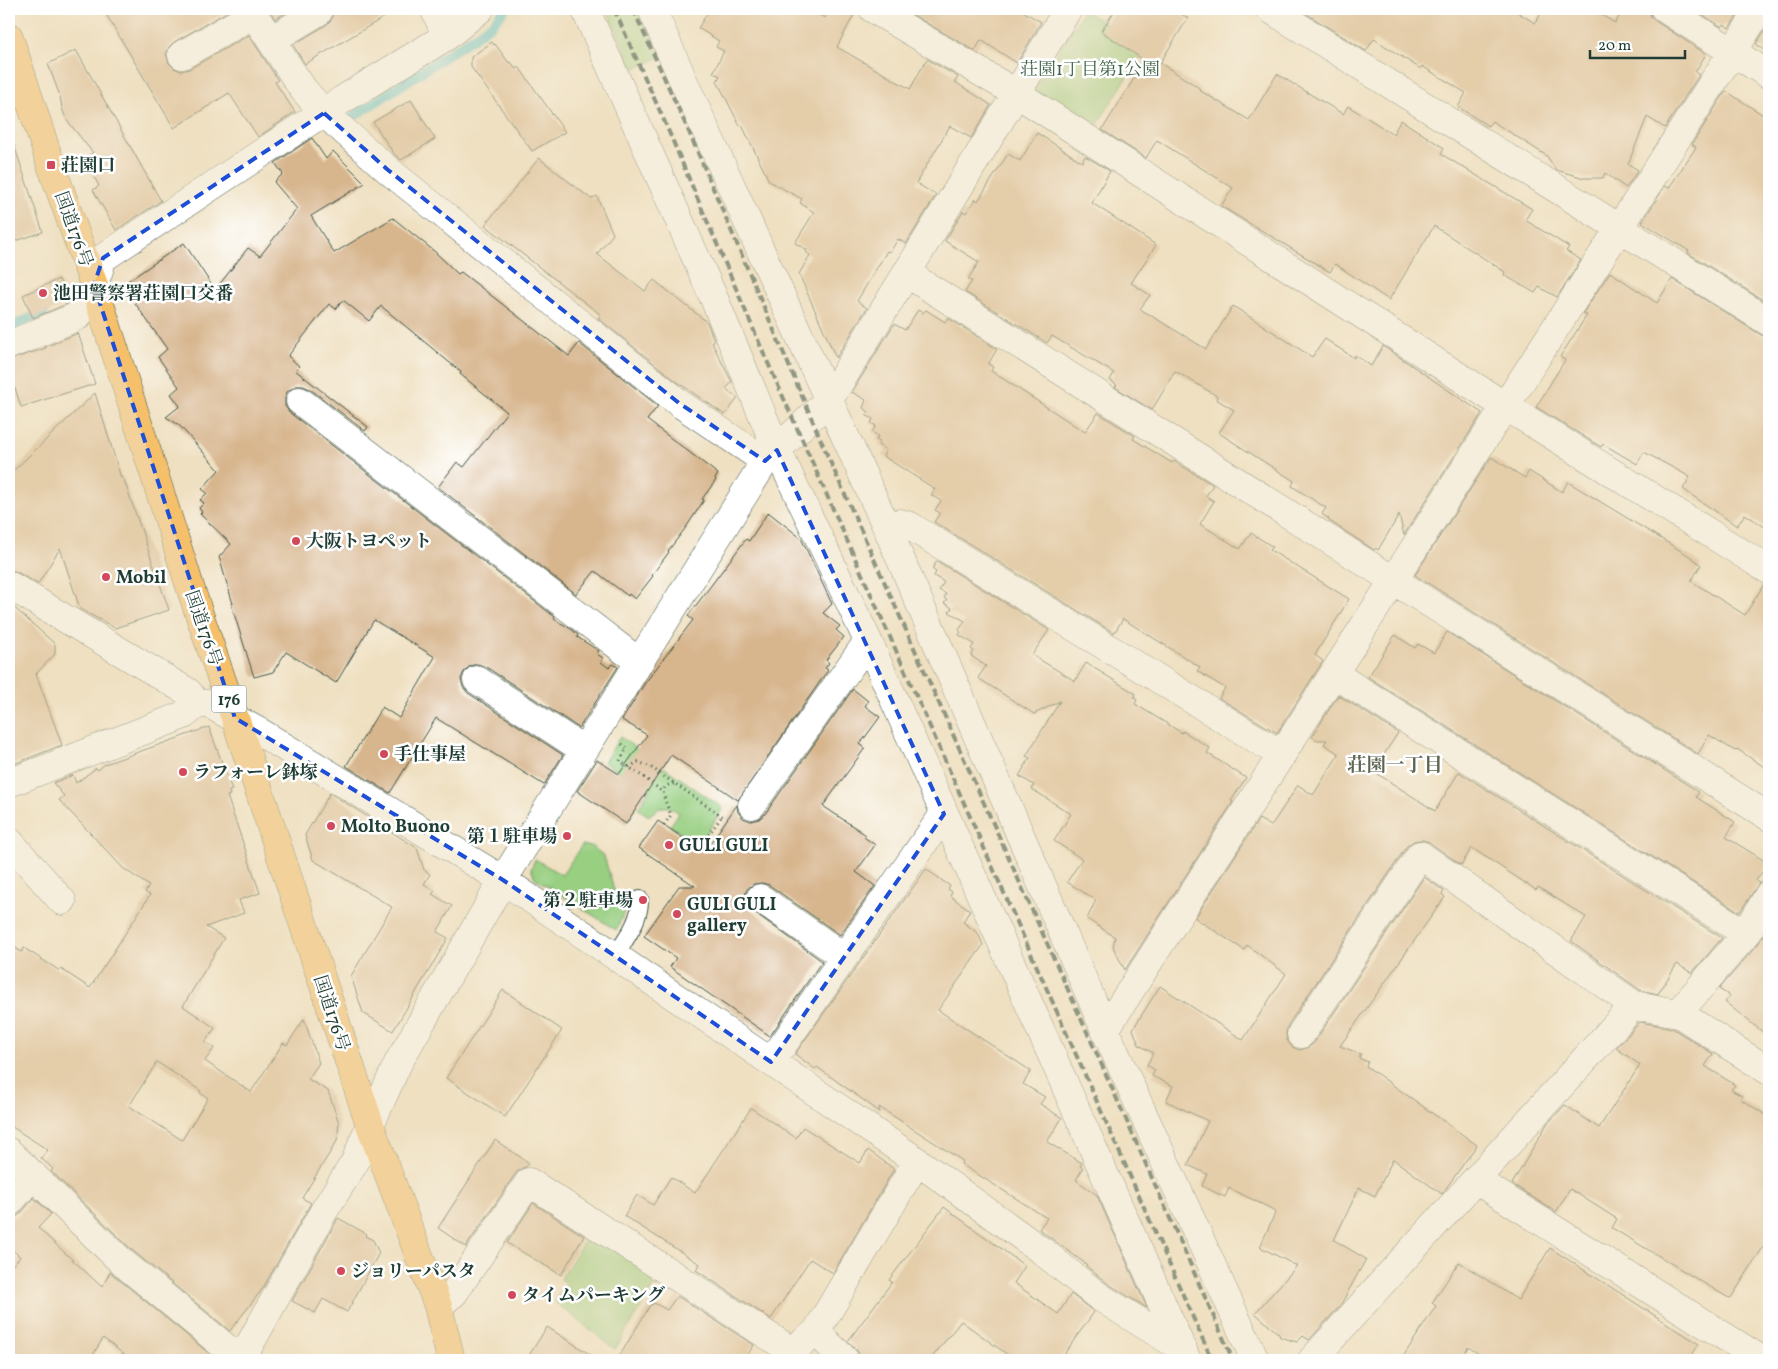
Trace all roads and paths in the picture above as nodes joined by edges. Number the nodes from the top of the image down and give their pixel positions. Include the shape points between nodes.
1 (434, 9) edge
2 (480, 9) edge
3 (586, 9) edge
4 (652, 9) edge
5 (873, 9) edge
6 (1068, 9) edge
7 (1270, 9) edge
8 (1665, 9) edge
9 (1760, 9) edge
10 (252, 12) edge
11 (318, 12) dead end
12 (447, 36) junction
13 (9, 37) edge
14 (271, 40) junction
15 (1732, 52) junction
16 (182, 55) dead end
17 (1769, 75) edge
18 (1016, 93) junction
19 (324, 113) junction
20 (1619, 228) junction
21 (906, 273) junction
22 (94, 285) junction
23 (1769, 322) edge
24 (9, 346) edge
25 (829, 400) junction
26 (300, 401) dead end
27 (1505, 406) junction
28 (771, 456) junction
29 (887, 528) junction
30 (1769, 570) edge
31 (1394, 580) junction
32 (12, 592) edge
33 (868, 641) junction
34 (639, 662) junction
35 (1334, 674) junction
36 (477, 680) dead end
37 (197, 704) junction
38 (235, 718) junction
39 (615, 739) dead end
40 (584, 750) junction
41 (1282, 755) junction
42 (629, 767) junction
43 (9, 783) edge
44 (676, 784) junction
45 (663, 793) junction
46 (752, 805) dead end
47 (944, 814) junction
48 (722, 816) junction
49 (1769, 817) edge
50 (727, 820) dead end
51 (664, 825) dead end
52 (9, 842) edge
53 (704, 843) dead end
54 (503, 880) junction
55 (1769, 894) edge
56 (760, 898) dead end
57 (640, 899) dead end
58 (62, 901) dead end
59 (1746, 934) junction
60 (615, 956) junction
61 (844, 957) junction
62 (1634, 1005) junction
63 (1678, 1013) junction
64 (1106, 1030) junction
65 (1301, 1034) dead end
66 (771, 1062) junction
67 (1769, 1071) edge
68 (370, 1125) junction
69 (9, 1152) edge
70 (917, 1161) junction
71 (33, 1176) junction
72 (1476, 1180) junction
73 (9, 1203) edge
74 (438, 1306) junction
75 (816, 1332) junction
76 (789, 1356) edge
77 (1187, 1356) edge
78 (241, 1360) edge
79 (451, 1360) edge
80 (845, 1360) edge
81 (1255, 1360) edge
82 (1312, 1360) edge
83 (1762, 1360) edge

1 - 12 street
2 - 12 street
3 - 28 street via 713,296
4 - 25 street
5 - 18 street
6 - 18 street
7 - 20 street
8 - 15 street
9 - 15 street
10 - 14 street
10 - 16 street
11 - 14 street
12 - 19 street
13 - 22 highway, 国道176号 / 176
14 - 19 street via 302,89
15 - 17 street
15 - 20 street
18 - 21 street
18 - 27 street
19 - 22 street via 103,258
19 - 28 street via 388,170 679,402
20 - 23 street
20 - 27 street
21 - 25 street
21 - 31 street
22 - 24 street via 78,316
22 - 38 highway, 国道176号 / 176
25 - 28 street
25 - 29 street
26 - 34 street
27 - 30 street
27 - 31 street
28 - 33 street
28 - 34 street
29 - 41 street via 900,524 910,526
29 - 64 street
31 - 35 street
31 - 49 street
32 - 37 street via 188,692
33 - 46 street
33 - 47 street
34 - 40 street
35 - 41 street
35 - 59 street
36 - 40 street
37 - 38 street via 209,704
37 - 43 street via 184,715
38 - 54 street
38 - 68 highway, 国道176号 / 176
39 - 42 path via 627,748 620,760
40 - 54 street
41 - 64 street
42 - 44 path via 638,762
42 - 45 path
44 - 45 path via 670,784
44 - 48 path
45 - 51 path via 671,815
47 - 61 street
47 - 77 street
48 - 50 path
48 - 53 path
52 - 58 street
54 - 60 street
54 - 68 street via 398,1063
55 - 59 street
56 - 61 street
57 - 60 lane via 641,909
59 - 63 street
60 - 66 street
61 - 66 street
62 - 63 street
62 - 65 street via 1420,856
62 - 72 street
63 - 67 street
64 - 81 street
66 - 70 street
68 - 74 highway, 国道176号 / 176
68 - 78 street via 355,1162
69 - 71 street
70 - 75 street
70 - 77 street via 1042,1251 1098,1296
71 - 73 street
71 - 78 street via 122,1262
72 - 82 street
72 - 83 street
74 - 76 street via 454,1293 529,1182
74 - 79 highway, 国道176号 / 176
75 - 76 street
75 - 80 street

